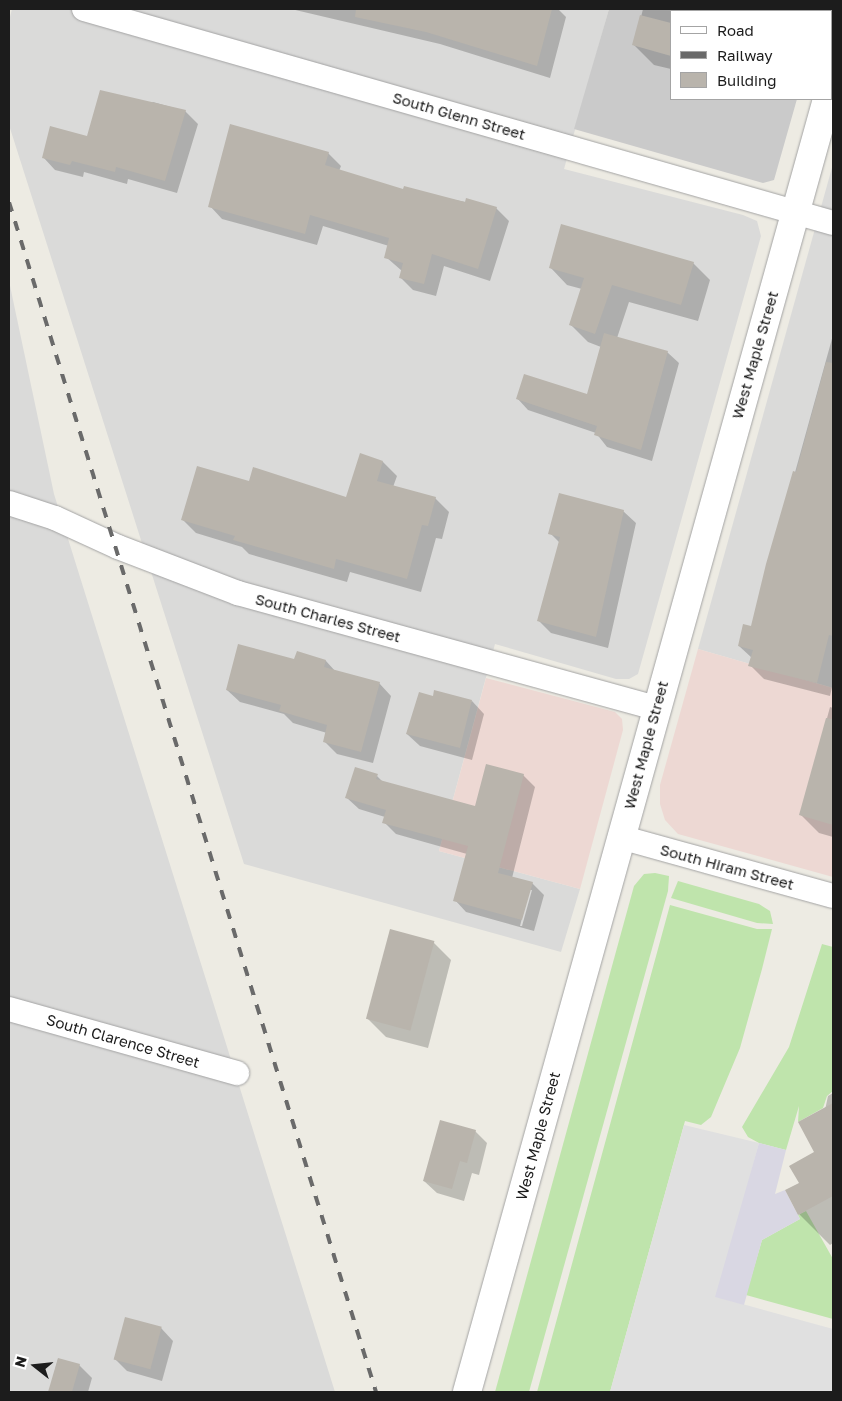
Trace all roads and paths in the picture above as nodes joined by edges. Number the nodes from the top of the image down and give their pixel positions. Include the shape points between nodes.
1 (84, 9) edge
2 (827, 100) edge
3 (795, 212) junction
4 (833, 223) edge
5 (9, 503) edge
6 (656, 708) junction
7 (620, 837) junction
8 (833, 896) edge
9 (9, 1009) edge
10 (238, 1073) dead end
11 (467, 1392) edge

1 - 3 street, South Glenn Street
2 - 3 street, West Maple Street
3 - 4 street, South Glenn Street
3 - 6 street, West Maple Street
5 - 6 street, South Charles Street via 55,518 118,548 238,593
6 - 7 street, West Maple Street
7 - 8 street, South Hiram Street
7 - 11 street, West Maple Street
9 - 10 street, South Clarence Street

